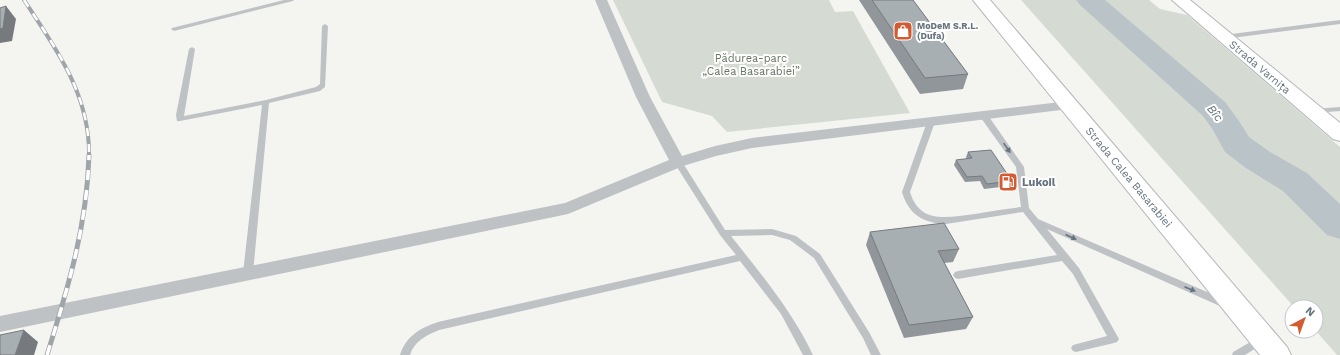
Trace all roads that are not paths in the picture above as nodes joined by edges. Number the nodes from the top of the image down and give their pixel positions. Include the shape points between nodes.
1 (291, 0) edge
2 (600, 0) edge
3 (981, 0) edge
4 (1180, 0) edge
5 (1340, 22) edge
6 (325, 26) dead end
7 (174, 29) dead end
8 (1224, 37) junction
9 (192, 49) dead end
10 (266, 102) junction
11 (1069, 105) junction
12 (1340, 109) edge
13 (1313, 111) junction
14 (984, 116) junction
15 (931, 122) junction
16 (1340, 134) edge
17 (678, 162) junction
18 (1025, 209) junction
19 (1035, 221) junction
20 (723, 233) junction
21 (742, 257) junction
22 (1064, 257) junction
23 (248, 274) junction
24 (958, 275) dead end
25 (1240, 310) junction
26 (0, 324) edge
27 (1264, 338) junction
28 (1076, 348) dead end
29 (405, 355) edge
30 (808, 355) edge
31 (876, 355) edge
32 (1237, 355) edge
33 (1277, 355) edge

1 - 7 lane
2 - 17 street via 643,97
3 - 11 main road, Strada Calea Basarabiei
4 - 8 main road, Strada Varnița
5 - 8 lane
6 - 10 lane via 323,85 318,89
8 - 13 main road, Strada Varnița
9 - 10 lane via 180,119
10 - 23 lane
11 - 14 street
11 - 25 main road, Strada Calea Basarabiei
12 - 13 lane
13 - 16 main road, Strada Varnița
14 - 15 street
14 -> 18 lane via 1020,167
15 - 17 street via 752,143
15 - 18 lane via 906,192 913,208 934,221
17 - 20 lane
17 - 23 street via 568,208
18 - 19 lane
19 - 22 lane
19 -> 25 lane
20 - 21 lane
20 - 31 lane via 772,232 792,238 817,256
21 - 29 lane via 438,326 417,335
21 - 30 lane via 784,311
22 - 24 lane
22 - 28 lane via 1076,272 1114,339
23 - 26 street
25 - 27 main road, Strada Calea Basarabiei
27 - 32 lane
27 - 33 main road, Strada Calea Basarabiei

